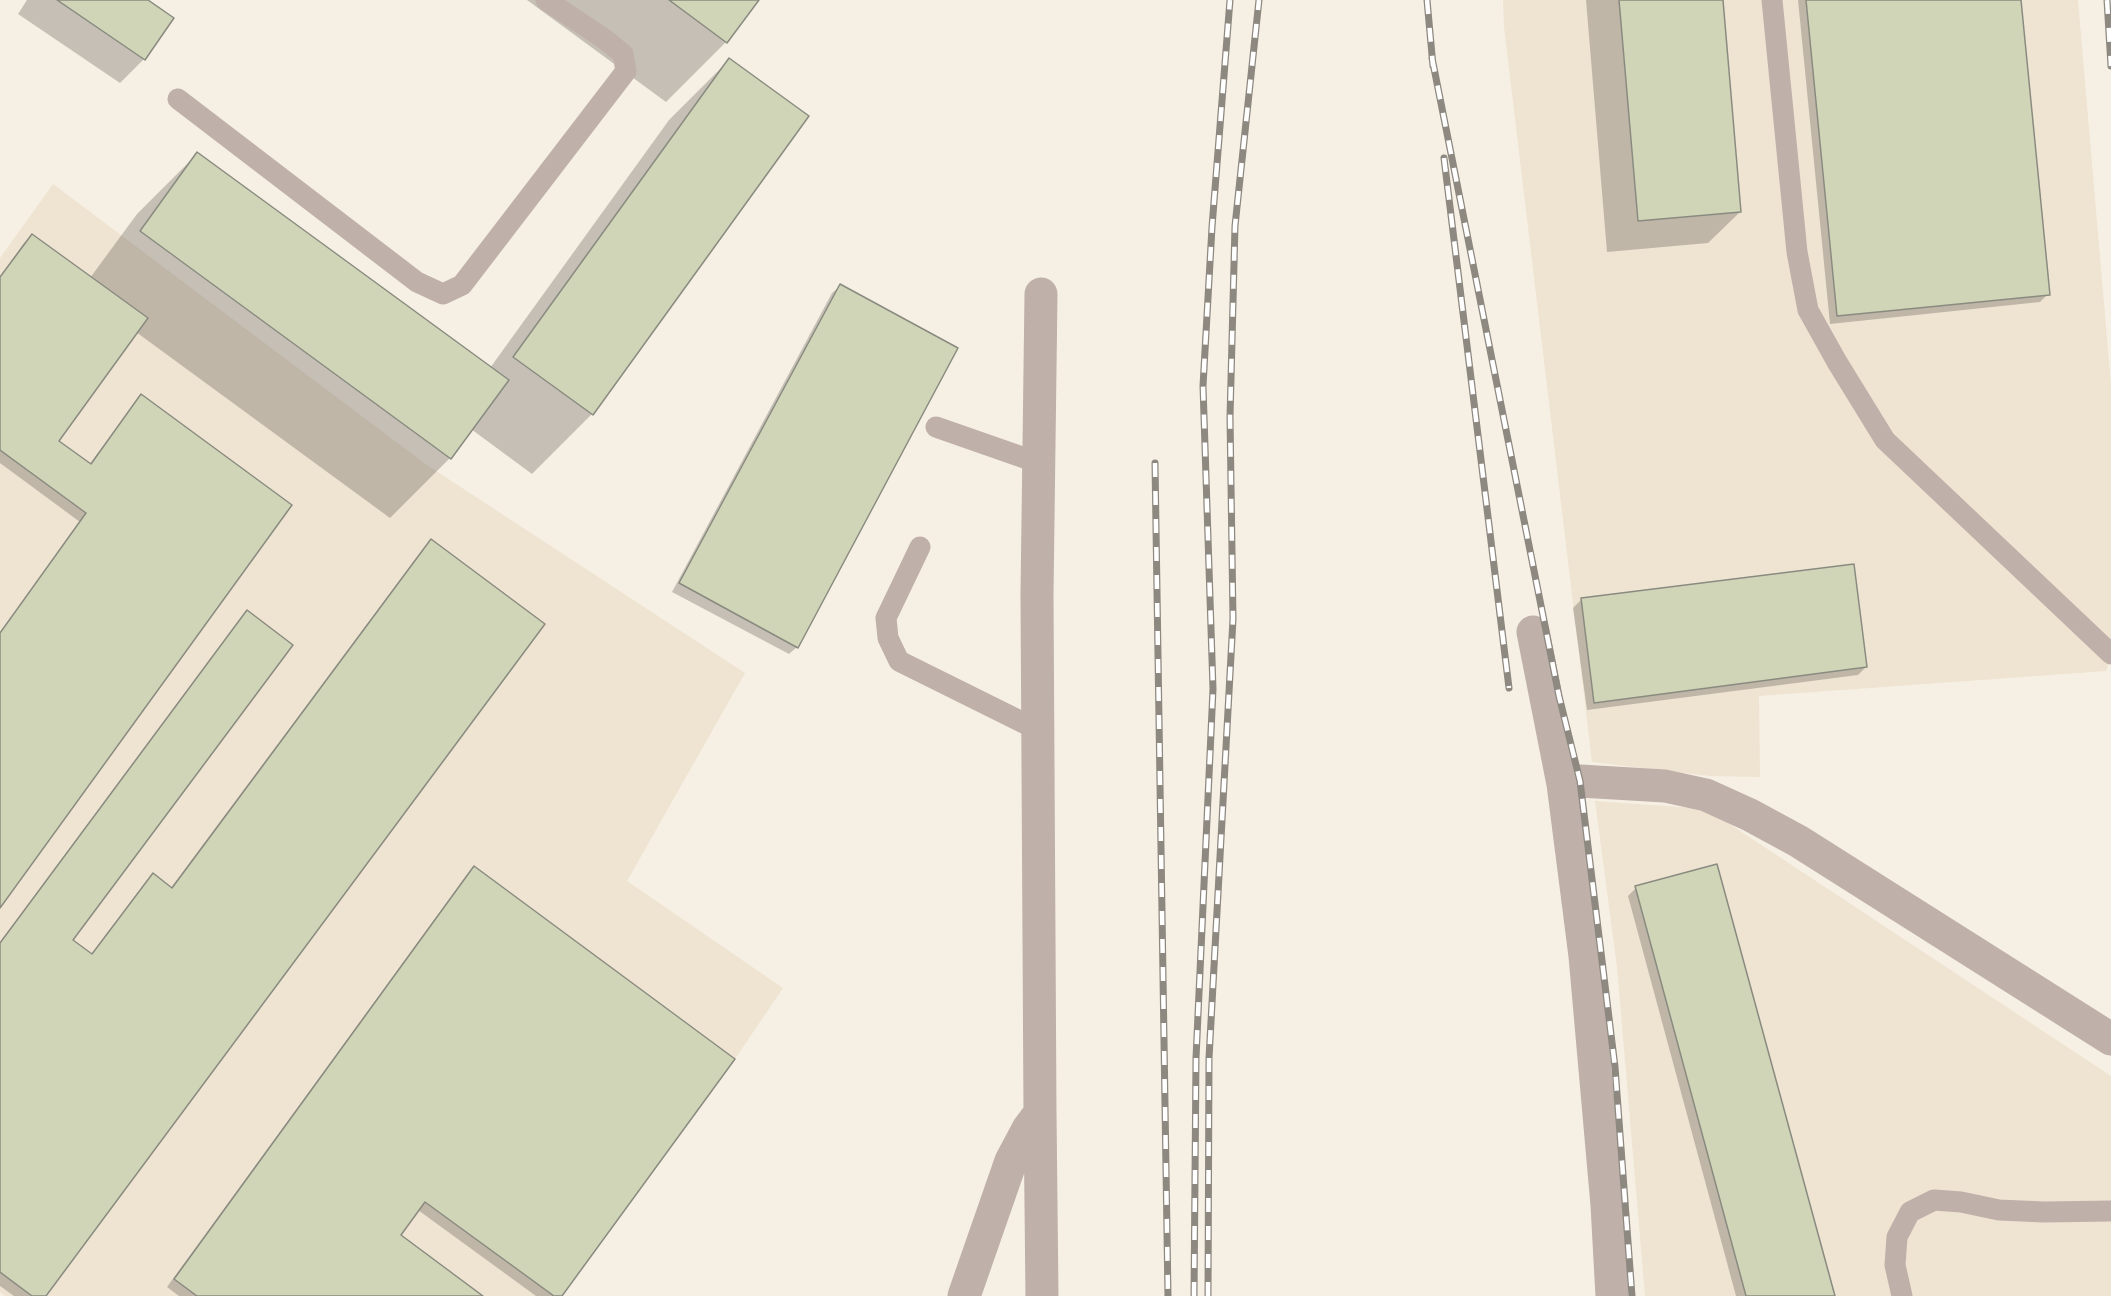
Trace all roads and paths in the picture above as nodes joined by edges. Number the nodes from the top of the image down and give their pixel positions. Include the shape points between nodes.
1 (546, 0) edge
2 (1772, 0) edge
3 (178, 99) dead end
4 (1041, 294) dead end
5 (936, 427) dead end
6 (1039, 463) junction
7 (920, 547) dead end
8 (1533, 632) dead end
9 (2111, 654) edge
10 (1038, 730) junction
11 (1563, 784) junction
12 (2111, 1039) edge
13 (1040, 1113) junction
14 (2111, 1211) edge
15 (964, 1296) edge
16 (1042, 1296) edge
17 (1612, 1296) edge
18 (1902, 1296) edge

1 - 3 lane via 623,54 626,71 462,285 443,294 417,282
2 - 9 lane via 1797,252 1808,310 1886,440
4 - 6 street
5 - 6 lane
6 - 10 street
7 - 10 lane via 886,618 888,638 899,661
8 - 11 street
10 - 13 street
11 - 12 street via 1580,781 1665,786 1706,795 1750,815
11 - 17 street via 1585,956
13 - 15 street via 1011,1161
13 - 16 street
14 - 18 lane via 1999,1210 1934,1200 1910,1212 1897,1237 1895,1265

